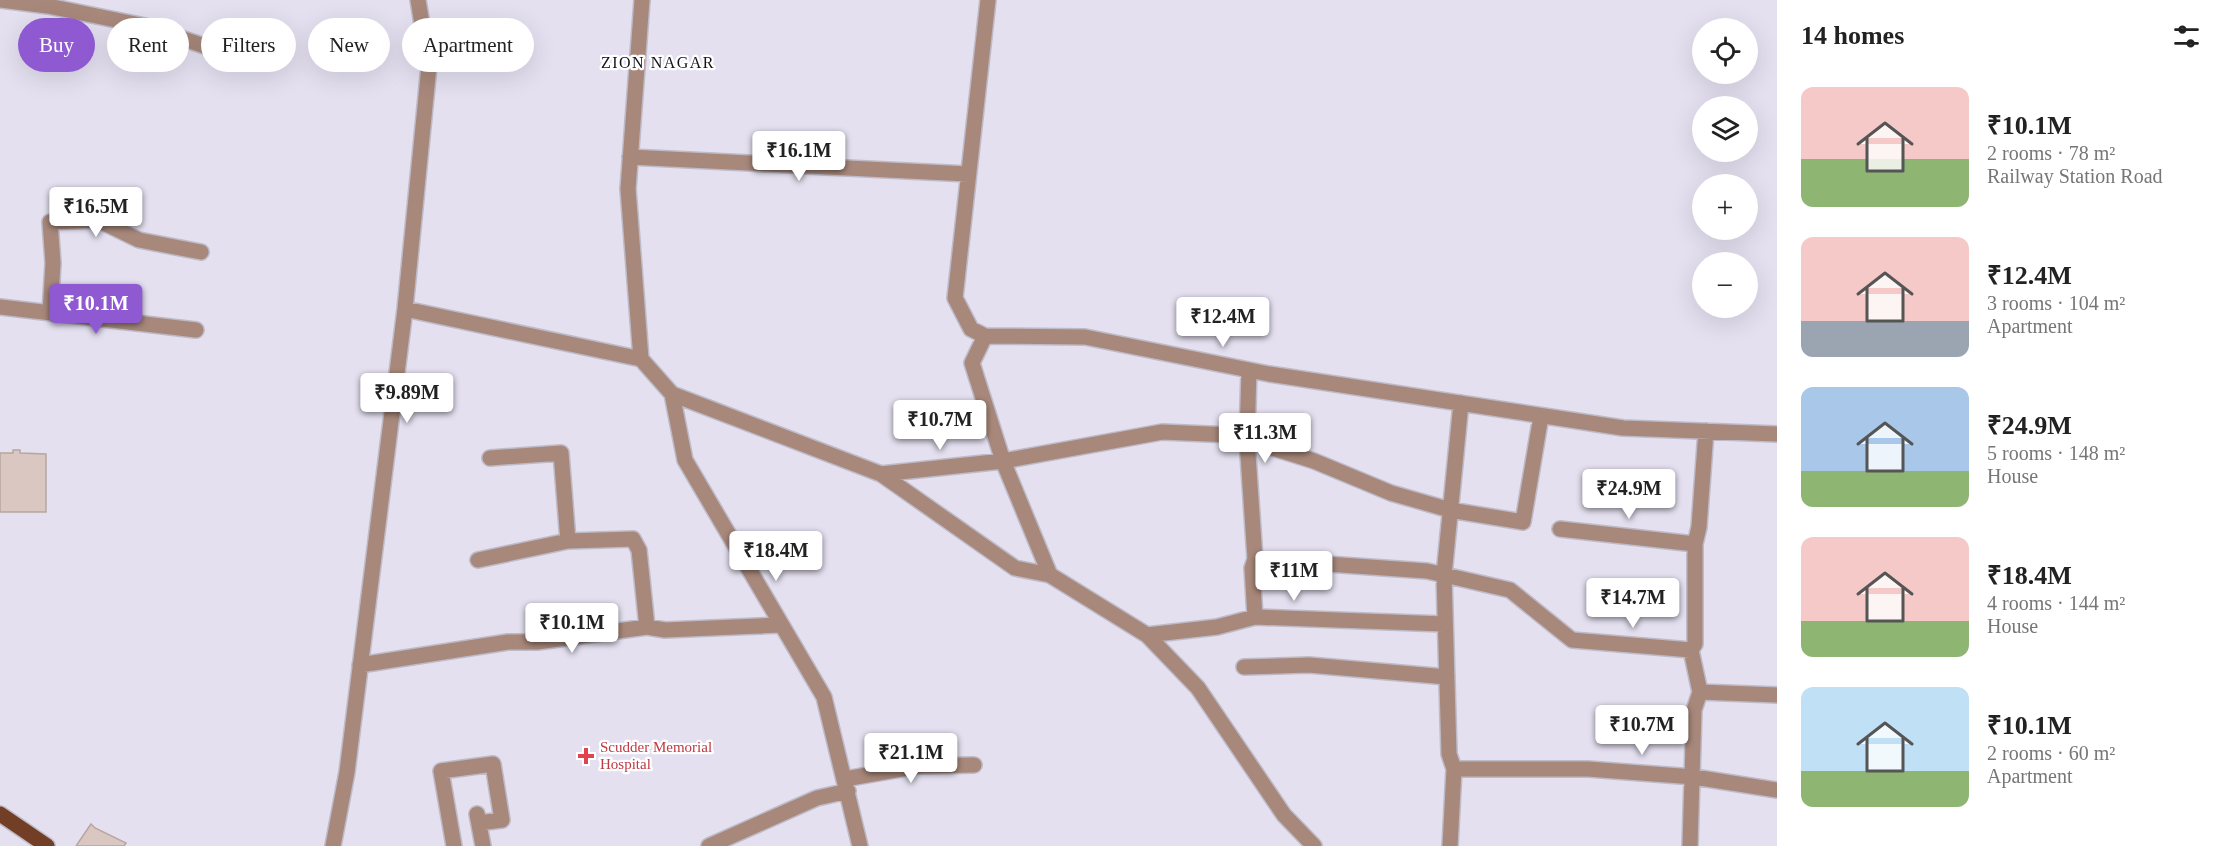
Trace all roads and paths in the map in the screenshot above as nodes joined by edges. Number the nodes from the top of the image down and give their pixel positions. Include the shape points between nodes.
1 (0, 0) edge
2 (418, 0) edge
3 (642, 0) edge
4 (988, 0) edge
5 (201, 45) edge
6 (630, 157) junction
7 (968, 174) junction
8 (201, 252) dead end
9 (0, 307) edge
10 (405, 309) junction
11 (50, 313) junction
12 (196, 330) dead end
13 (985, 336) junction
14 (641, 359) junction
15 (1249, 370) junction
16 (672, 394) junction
17 (1461, 403) junction
18 (1541, 416) junction
19 (1706, 431) junction
20 (1777, 434) edge
21 (1247, 441) junction
22 (490, 458) dead end
23 (1003, 460) junction
24 (881, 474) junction
25 (1450, 510) junction
26 (1560, 529) dead end
27 (568, 541) junction
28 (1695, 544) junction
29 (1255, 559) junction
30 (478, 560) dead end
31 (1050, 575) junction
32 (1444, 575) junction
33 (1255, 617) junction
34 (1444, 624) junction
35 (782, 625) junction
36 (647, 627) junction
37 (1147, 635) junction
38 (1691, 650) junction
39 (360, 665) junction
40 (1244, 667) dead end
41 (1447, 677) junction
42 (1700, 692) junction
43 (1777, 695) edge
44 (974, 765) dead end
45 (1454, 769) junction
46 (1694, 777) junction
47 (847, 785) junction
48 (1777, 790) edge
49 (0, 814) edge
50 (740, 839) edge
51 (48, 846) edge
52 (333, 846) edge
53 (454, 846) edge
54 (483, 846) edge
55 (709, 846) edge
56 (860, 846) edge
57 (1314, 846) edge
58 (1445, 846) edge
59 (1690, 846) edge

1 - 5 street via 145,26
2 - 10 street via 429,66
3 - 6 street
4 - 7 street
6 - 7 street
6 - 14 street via 628,189
7 - 13 street via 955,298 971,329
8 - 11 street via 139,240 98,220 50,222
9 - 11 street
10 - 14 street
10 - 39 street
11 - 12 street
13 - 15 street via 1085,337
13 - 23 street via 972,363
14 - 16 street
15 - 17 street
15 - 21 street
16 - 24 street
16 - 35 street via 685,460
17 - 18 street
17 - 25 street
18 - 19 street via 1623,428
18 - 25 street via 1523,522
19 - 20 street
19 - 28 street
21 - 23 street via 1232,435 1162,432
21 - 25 street via 1314,460 1391,493
21 - 29 street
22 - 27 street via 561,453
23 - 24 street
23 - 31 street
24 - 31 street via 1015,567
25 - 32 street
26 - 28 street
27 - 30 street
27 - 36 street via 633,539 639,550
28 - 38 street via 1695,644
29 - 32 street
29 - 33 street
31 - 37 street
32 - 34 street
32 - 38 street via 1510,590 1572,640
33 - 34 street
33 - 37 street via 1216,627
34 - 41 street
35 - 36 street via 665,630
35 - 47 street via 824,697
36 - 39 street via 537,642 508,642
37 - 57 street via 1198,688 1284,815
38 - 42 street
39 - 52 street
40 - 41 street via 1309,665
41 - 45 street via 1449,754
42 - 43 street
42 - 46 street via 1694,710
44 - 47 street via 918,766
45 - 46 street via 1588,769
45 - 58 street
46 - 48 street
46 - 59 street
47 - 50 street
47 - 56 street
49 - 51 main road
50 - 55 street
53 - 54 street via 441,771 494,764 502,820 478,818

